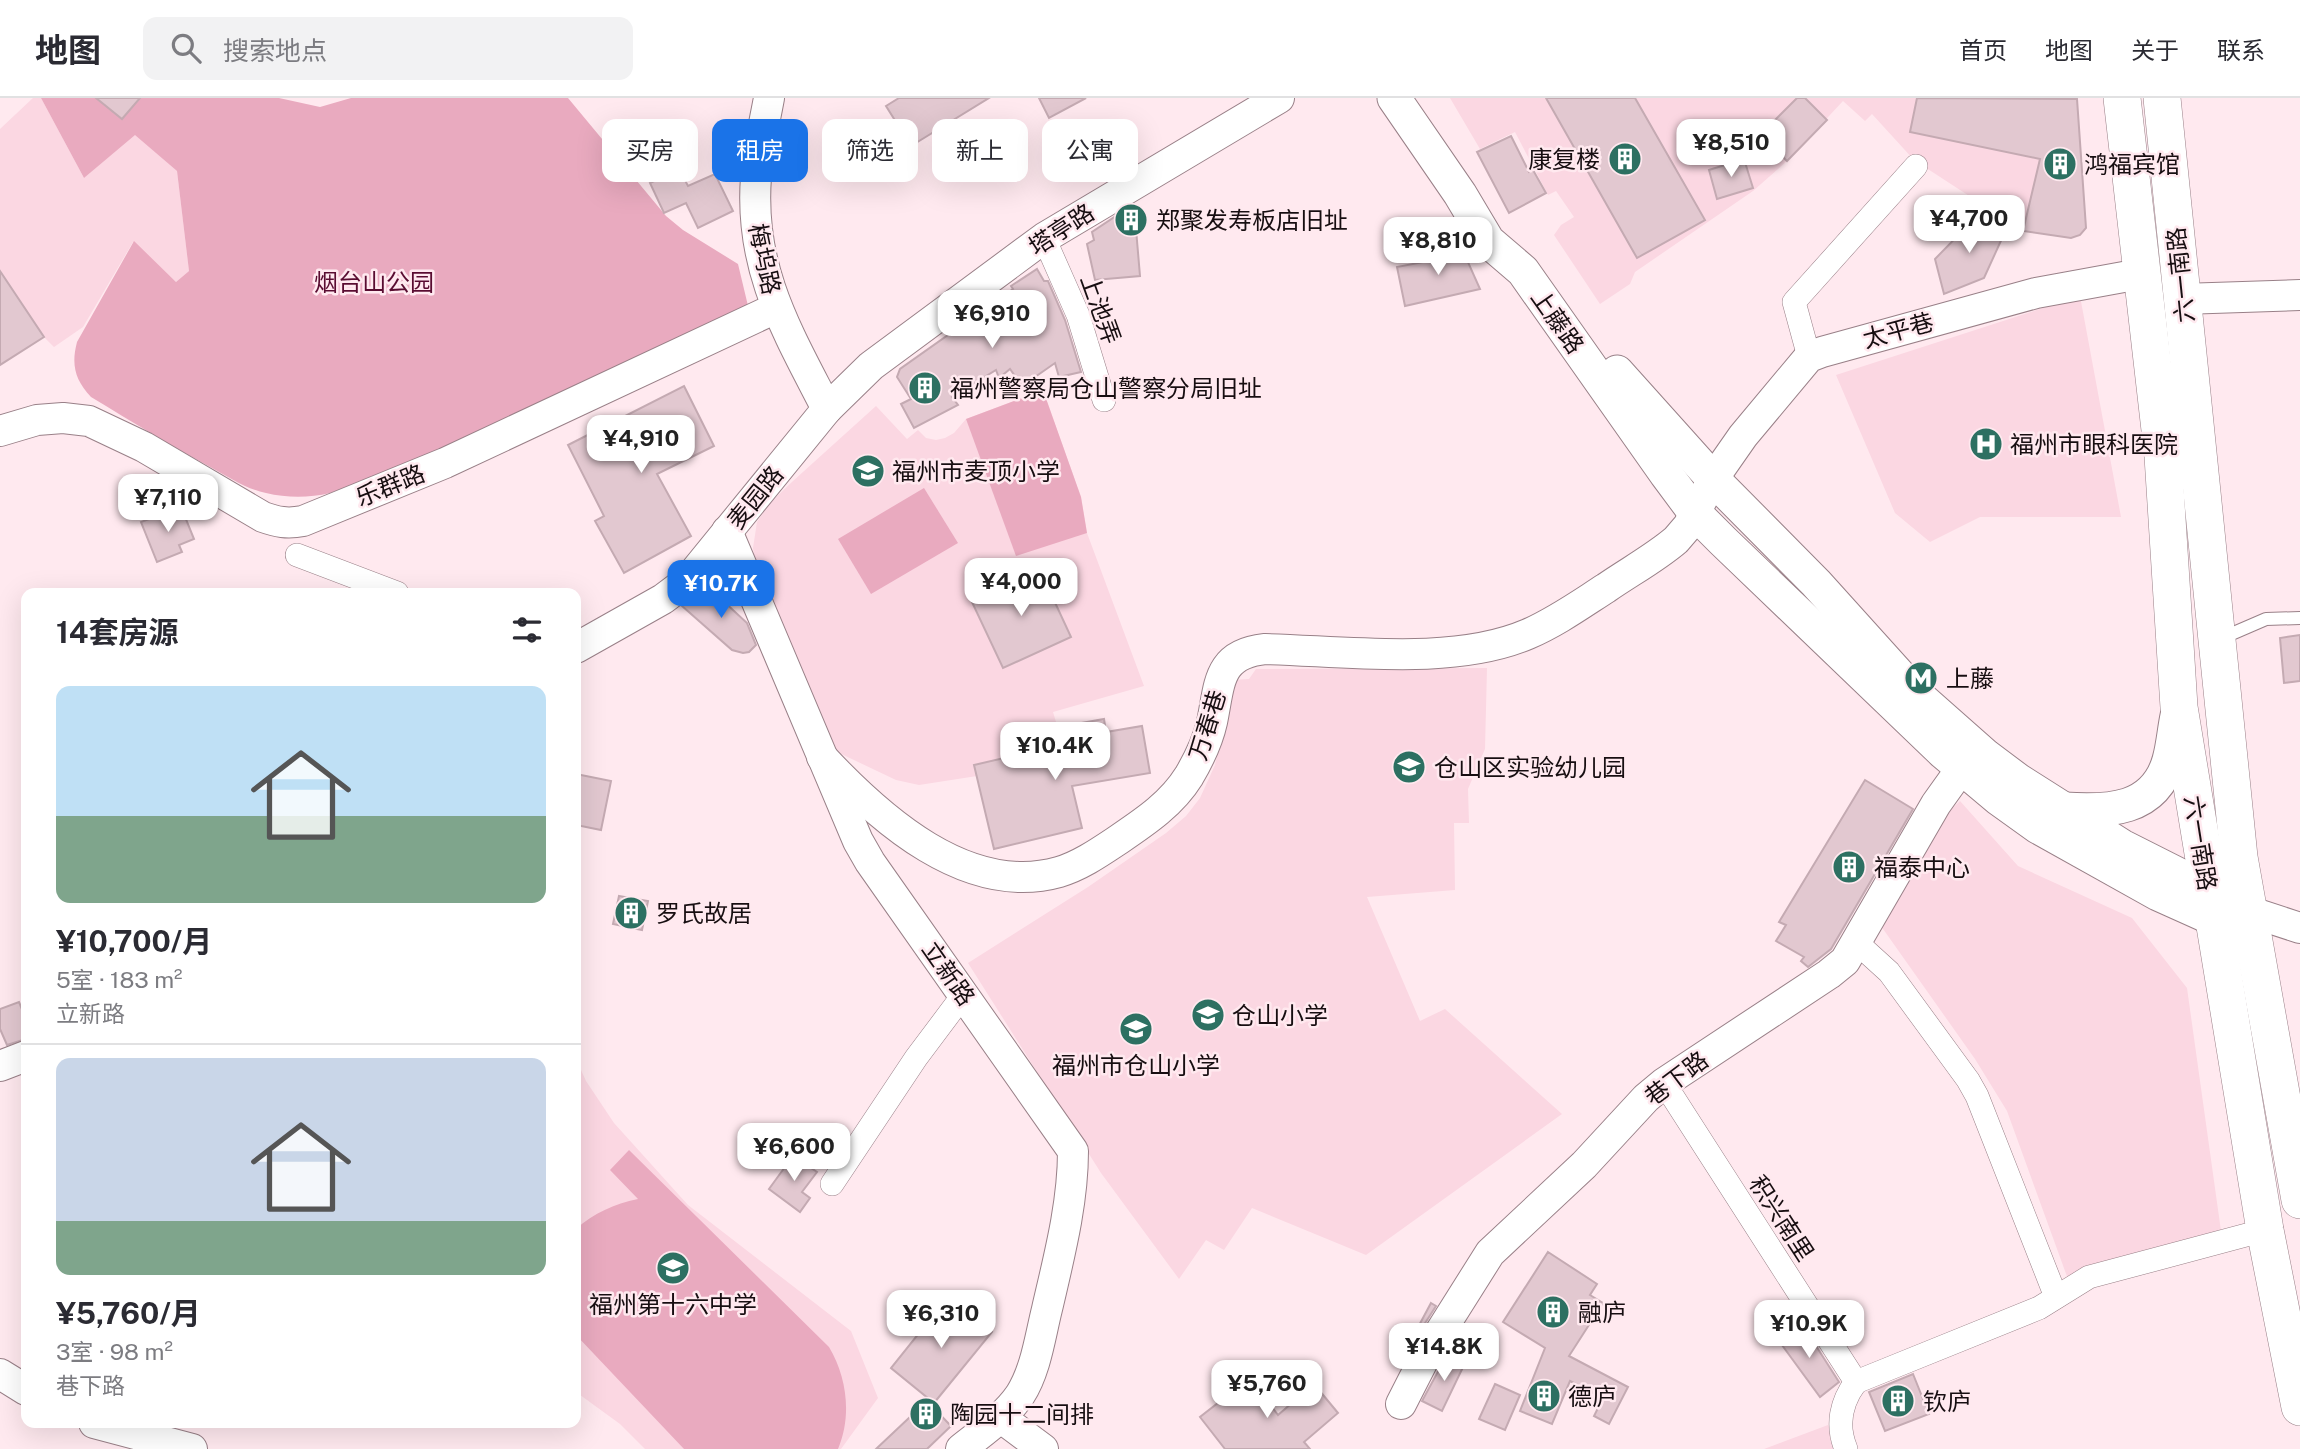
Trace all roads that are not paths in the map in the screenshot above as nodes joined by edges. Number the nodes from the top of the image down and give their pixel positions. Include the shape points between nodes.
1 (769, 98) edge
2 (1279, 98) edge
3 (1394, 98) edge
4 (1410, 98) edge
5 (2122, 98) edge
6 (2162, 98) edge
7 (1916, 166) dead end
8 (1044, 238) junction
9 (2140, 274) junction
10 (2300, 295) edge
11 (2182, 299) junction
12 (776, 308) junction
13 (1809, 357) junction
14 (1104, 400) dead end
15 (827, 409) junction
16 (0, 431) edge
17 (1713, 479) junction
18 (1695, 513) junction
19 (727, 531) junction
20 (297, 555) dead end
21 (384, 588) edge
22 (2300, 618) edge
23 (2218, 640) junction
24 (581, 646) edge
25 (2179, 707) junction
26 (821, 757) junction
27 (1962, 769) junction
28 (2064, 809) junction
29 (2230, 913) junction
30 (2300, 928) edge
31 (1856, 942) junction
32 (964, 994) junction
33 (21, 1058) edge
34 (0, 1066) edge
35 (1664, 1083) junction
36 (832, 1184) dead end
37 (2300, 1200) edge
38 (2265, 1230) junction
39 (2056, 1297) junction
40 (0, 1374) edge
41 (1856, 1382) junction
42 (21, 1387) edge
43 (1401, 1404) dead end
44 (2300, 1407) edge
45 (1000, 1417) junction
46 (113, 1428) edge
47 (192, 1449) edge
48 (961, 1449) edge
49 (1043, 1449) edge
50 (1846, 1449) edge

1 - 12 street, 梅坞路 via 758,156 755,217 762,266
2 - 8 street, 塔亭路
3 - 18 main road, 上藤路 via 1488,241 1522,271
4 - 17 main road via 1507,244
5 - 9 main road, 六一南路
6 - 11 main road, 六一南路
7 - 13 street via 1794,302
8 - 14 street, 上池弄 via 1078,315
8 - 15 street, 塔亭路 via 871,366
9 - 13 street, 太平巷 via 2036,293
9 - 25 main road, 六一南路 via 2163,456
10 - 11 street
11 - 23 main road, 六一南路
12 - 15 street, 梅坞路
12 - 16 street, 乐群路 via 445,463 292,523 263,517 144,447 89,421 37,420
13 - 17 street
15 - 19 street, 麦园路
17 - 18 street, 万春巷
17 - 28 main road via 1917,695 1986,756
18 - 26 street, 万春巷 via 1667,547 1550,624 1508,641 1434,653 1265,649 1235,657 1218,685 1208,738 1182,788 1149,820 1058,873 1002,875 954,861 895,824
18 - 27 main road, 上藤路
19 - 24 street, 麦园路 via 676,590
19 - 26 street, 立新路
20 - 21 street
22 - 23 lane via 2266,619
23 - 29 main road, 六一南路 via 2239,857
25 - 28 main road via 2170,759 2151,792 2112,810
25 - 29 main road, 六一南路
26 - 32 street, 立新路 via 870,862
27 - 29 main road, 上藤路 via 2038,827 2158,894
27 - 31 street, 巷下路 via 1936,804
28 - 29 main road
29 - 30 street
29 - 37 main road, 六一南路
29 - 38 main road, 六一南路
31 - 35 street, 巷下路 via 1845,961 1829,974
31 - 39 street via 1889,972 1969,1080
32 - 36 street
32 - 45 street, 立新路 via 1073,1151 1068,1210 1041,1338 1020,1394
33 - 34 street
35 - 41 street, 积兴南里
35 - 43 street, 巷下路 via 1482,1263
38 - 39 street via 2089,1276
38 - 44 main road, 六一南路
39 - 41 street
40 - 42 street
41 - 50 street via 1841,1412
45 - 48 street, 立新路
45 - 49 street
46 - 47 street

